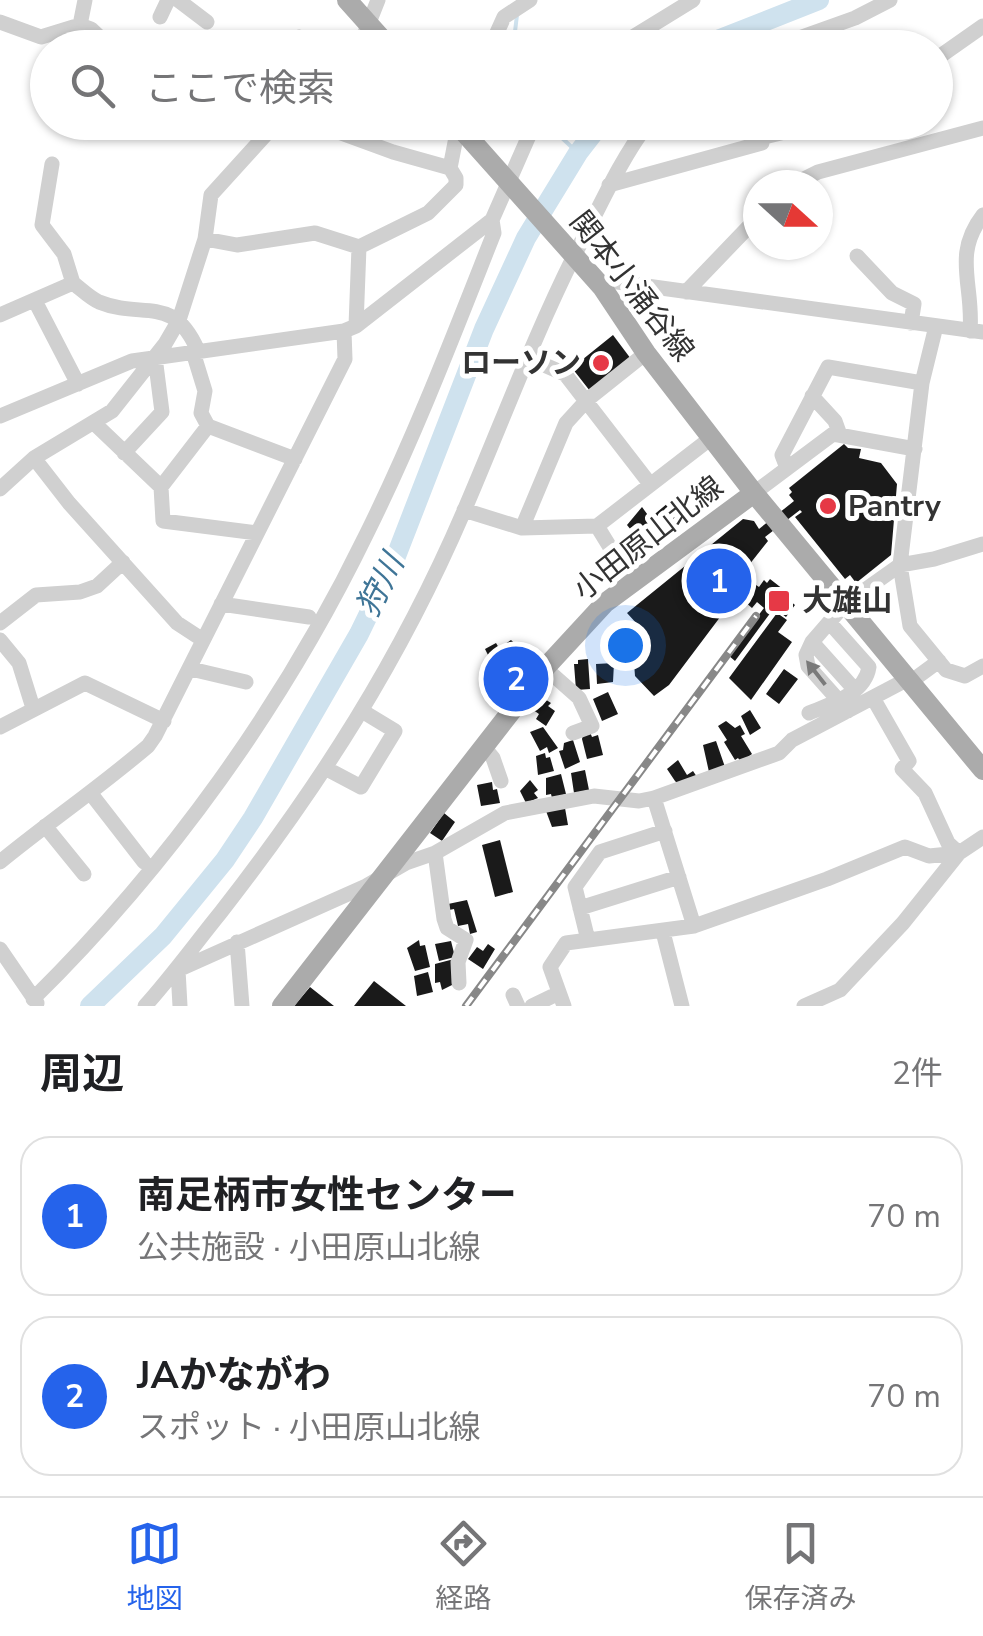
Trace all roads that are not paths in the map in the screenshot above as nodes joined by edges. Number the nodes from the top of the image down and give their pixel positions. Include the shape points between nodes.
1 (85, 0) edge
2 (168, 0) edge
3 (178, 0) edge
4 (347, 0) edge
5 (378, 0) edge
6 (530, 0) edge
7 (693, 0) edge
8 (890, 0) edge
9 (160, 17) dead end
10 (0, 22) edge
11 (207, 22) dead end
12 (369, 24) junction
13 (80, 25) junction
14 (983, 26) edge
15 (65, 30) edge
16 (91, 30) edge
17 (367, 30) edge
18 (374, 30) edge
19 (498, 30) edge
20 (644, 30) edge
21 (822, 30) edge
22 (30, 34) edge
23 (953, 47) edge
24 (983, 128) edge
25 (953, 136) edge
26 (262, 140) edge
27 (359, 140) edge
28 (455, 140) edge
29 (472, 140) edge
30 (530, 140) edge
31 (636, 140) edge
32 (761, 140) edge
33 (938, 140) edge
34 (52, 164) dead end
35 (450, 168) junction
36 (826, 170) edge
37 (609, 186) junction
38 (515, 190) junction
39 (492, 220) junction
40 (980, 224) edge
41 (743, 233) edge
42 (204, 239) junction
43 (359, 247) junction
44 (573, 253) junction
45 (856, 256) dead end
46 (73, 283) junction
47 (602, 287) junction
48 (686, 292) junction
49 (35, 301) junction
50 (0, 314) edge
51 (179, 320) junction
52 (911, 323) junction
53 (936, 326) junction
54 (350, 328) junction
55 (977, 332) edge
56 (195, 352) junction
57 (646, 353) junction
58 (155, 357) junction
59 (526, 358) junction
60 (922, 383) junction
61 (78, 384) junction
62 (812, 396) junction
63 (587, 400) junction
64 (0, 416) edge
65 (94, 423) junction
66 (208, 426) junction
67 (840, 436) junction
68 (711, 438) junction
69 (915, 449) junction
70 (124, 453) junction
71 (34, 458) junction
72 (295, 459) junction
73 (788, 468) junction
74 (650, 484) junction
75 (160, 486) junction
76 (0, 489) edge
77 (754, 493) junction
78 (464, 510) junction
79 (597, 526) junction
80 (522, 528) junction
81 (257, 533) junction
82 (982, 548) edge
83 (123, 562) junction
84 (900, 564) junction
85 (632, 583) junction
86 (221, 604) junction
87 (845, 604) junction
88 (309, 616) dead end
89 (829, 622) junction
90 (0, 623) edge
91 (0, 640) edge
92 (203, 640) junction
93 (812, 642) junction
94 (938, 661) junction
95 (983, 666) edge
96 (545, 668) junction
97 (191, 669) junction
98 (246, 682) dead end
99 (907, 682) junction
100 (855, 690) junction
101 (873, 698) junction
102 (844, 706) junction
103 (33, 708) junction
104 (362, 711) junction
105 (809, 713) dead end
106 (164, 721) junction
107 (0, 727) edge
108 (573, 733) dead end
109 (484, 747) junction
110 (327, 769) junction
111 (983, 770) edge
112 (501, 781) dead end
113 (92, 795) junction
114 (654, 798) junction
115 (45, 826) junction
116 (664, 831) junction
117 (983, 837) edge
118 (435, 853) junction
119 (960, 853) junction
120 (0, 862) edge
121 (144, 862) dead end
122 (84, 874) dead end
123 (385, 875) junction
124 (679, 877) junction
125 (580, 908) junction
126 (694, 926) junction
127 (662, 932) junction
128 (588, 940) junction
129 (237, 942) junction
130 (0, 949) edge
131 (178, 970) junction
132 (459, 983) dead end
133 (33, 999) edge
134 (561, 1000) edge
135 (16, 1006) edge
136 (145, 1006) edge
137 (180, 1006) edge
138 (242, 1006) edge
139 (282, 1006) edge
140 (532, 1006) edge
141 (682, 1006) edge
142 (804, 1006) edge

1 - 13 street
2 - 9 street
3 - 11 street
4 - 12 main road
5 - 12 street
6 - 19 street via 504,17
7 - 20 street
8 - 21 street
10 - 22 street
12 - 17 street
12 - 18 main road
13 - 15 street
13 - 16 street
14 - 23 street
24 - 25 street
26 - 42 street via 211,194
27 - 35 street
28 - 35 street
29 - 38 main road, 関本小涌谷線
30 - 38 street
31 - 37 street
32 - 37 street
33 - 36 street
34 - 46 street via 42,224 64,254
35 - 43 street via 456,185 428,212
37 - 44 street
38 - 39 street
38 - 44 main road, 関本小涌谷線
39 - 54 street
39 - 133 street via 494,233 394,474 265,714 144,878
40 - 55 street via 965,247
41 - 48 street
42 - 43 street via 237,245 315,233
42 - 51 street
43 - 54 street
44 - 47 main road, 関本小涌谷線
44 - 59 street
45 - 52 street via 892,293 914,304
46 - 49 street
46 - 51 street via 99,302
47 - 48 street via 610,281
47 - 57 main road, 関本小涌谷線
48 - 52 street
49 - 50 street
49 - 61 street
51 - 56 street
51 - 58 street
52 - 53 street
53 - 55 street
53 - 60 street
54 - 56 street
54 - 72 street via 345,360
56 - 58 street
56 - 66 street
57 - 63 street
57 - 68 main road, 関本小涌谷線
58 - 61 street
58 - 65 street
58 - 70 street via 162,412
59 - 63 street via 565,374
59 - 78 street
60 - 62 street via 828,367
60 - 69 street
61 - 64 street
62 - 67 street
62 - 73 street via 782,455
63 - 74 street
63 - 80 street via 559,434
65 - 70 street
65 - 71 street
66 - 72 street
66 - 75 street
67 - 69 street
67 - 73 street via 833,434
68 - 74 street
68 - 77 main road, 関本小涌谷線
69 - 84 street
70 - 75 street
71 - 76 street
71 - 83 street
72 - 81 street
73 - 77 street
74 - 79 street
75 - 81 street via 163,520
77 - 85 main road, 小田原山北線
77 - 87 main road, 小田原山北線
78 - 80 street
78 - 104 street via 422,604
79 - 80 street
79 - 85 street
81 - 86 street
82 - 84 street
83 - 90 street via 96,586 36,596
83 - 92 street via 177,623
84 - 87 street
84 - 94 street via 910,626
85 - 96 main road, 小田原山北線 via 605,602
86 - 88 street
86 - 92 street
87 - 89 street
87 - 99 main road, 小田原山北線
89 - 93 street
89 - 100 street via 868,667
91 - 103 street via 19,662
92 - 97 street
93 - 100 street
102 -> 93 street via 806,661
94 - 95 street via 965,676
94 - 99 street
96 - 108 street via 580,698 592,726
96 - 109 main road, 小田原山北線
97 - 98 street
97 - 106 street
99 - 101 street
99 - 111 main road, 小田原山北線
100 - 102 street
101 - 102 street
101 - 119 street via 910,760 902,769 925,793 948,843
102 - 105 street
102 - 114 street via 779,753
103 - 106 street via 86,684
103 - 107 street
104 - 110 street
104 - 110 street via 395,731 361,787
106 - 113 street via 148,746
109 - 112 street
109 - 123 main road, 小田原山北線
110 - 131 street
113 - 115 street
113 - 121 street
114 - 116 street
114 - 118 street via 594,796 504,814
115 - 120 street
115 - 122 street
116 - 124 street
116 - 125 street via 600,852 575,887
117 - 119 street
118 - 123 street
118 - 132 street via 447,928 466,940
119 - 126 street via 929,856 905,846
119 - 142 street via 840,990
123 - 129 street
123 - 139 main road, 小田原山北線
124 - 125 street
124 - 126 street
125 - 128 street
126 - 127 street
127 - 128 street
127 - 141 street
128 - 134 street via 566,943 550,966
129 - 131 street
129 - 138 street
130 - 133 street
131 - 136 street
131 - 137 street
133 - 135 street
134 - 140 street

